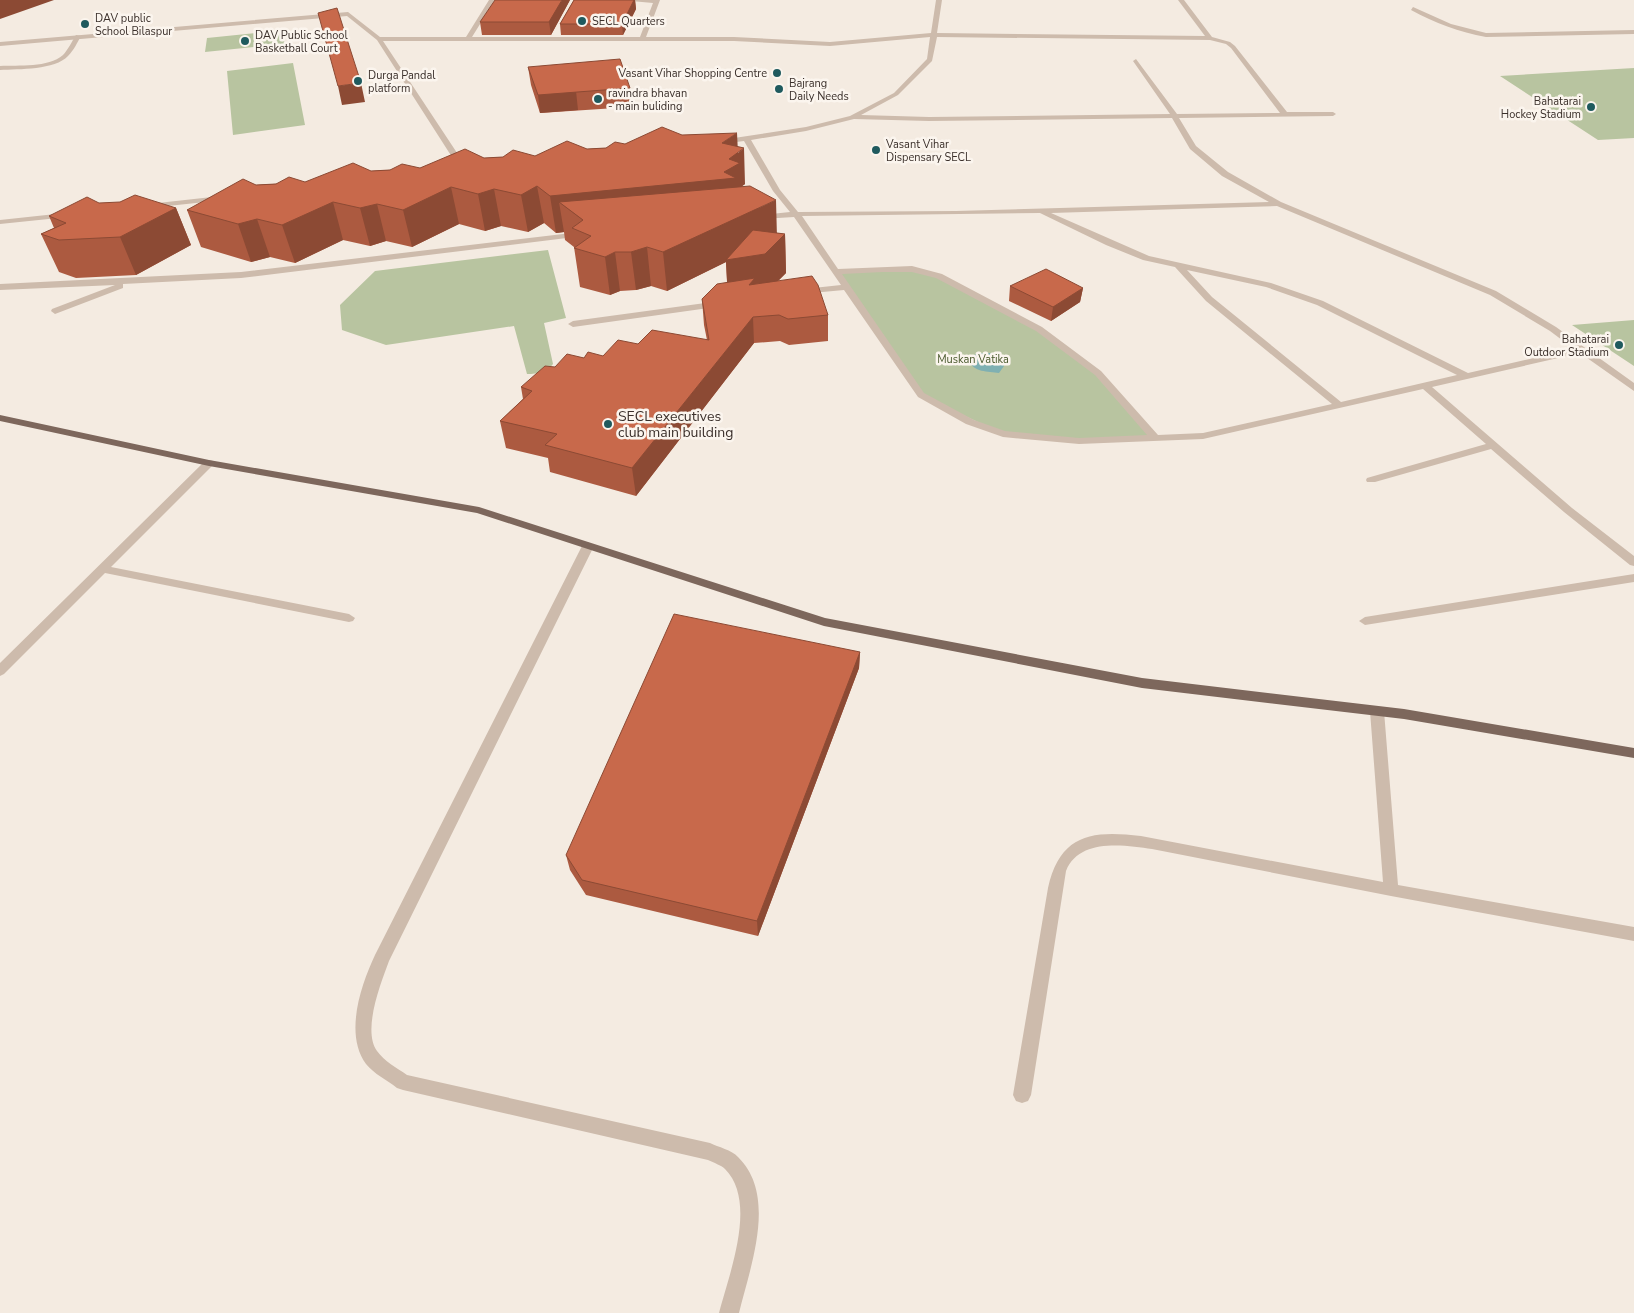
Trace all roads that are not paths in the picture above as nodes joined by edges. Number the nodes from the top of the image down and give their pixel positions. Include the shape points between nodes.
1 (492, 0) edge
2 (623, 0) edge
3 (656, 0) edge
4 (939, 0) edge
5 (1181, 0) edge
6 (1413, 9) dead end
7 (559, 31) edge
8 (1634, 32) edge
9 (934, 35) junction
10 (78, 36) junction
11 (379, 38) junction
12 (1210, 38) junction
13 (468, 39) junction
14 (554, 39) junction
15 (642, 39) junction
16 (0, 44) edge
17 (1136, 61) dead end
18 (0, 68) edge
19 (1284, 114) junction
20 (1333, 114) dead end
21 (1174, 115) junction
22 (852, 117) junction
23 (747, 139) junction
24 (708, 143) edge
25 (474, 169) edge
26 (465, 170) junction
27 (455, 171) edge
28 (232, 197) edge
29 (1278, 204) junction
30 (144, 207) edge
31 (1041, 211) junction
32 (77, 214) edge
33 (796, 214) junction
34 (747, 219) edge
35 (0, 222) edge
36 (589, 233) edge
37 (1179, 266) junction
38 (836, 272) junction
39 (130, 282) junction
40 (0, 287) edge
41 (846, 287) junction
42 (798, 292) edge
43 (728, 303) edge
44 (55, 311) dead end
45 (573, 324) dead end
46 (1582, 350) junction
47 (1466, 376) junction
48 (1425, 386) junction
49 (1634, 388) edge
50 (1339, 405) junction
51 (0, 418) edge
52 (1156, 439) junction
53 (1493, 445) junction
54 (209, 463) junction
55 (1371, 480) dead end
56 (588, 546) junction
57 (1634, 562) edge
58 (102, 569) junction
59 (1634, 578) edge
60 (349, 618) dead end
61 (1365, 621) dead end
62 (0, 672) edge
63 (1377, 711) junction
64 (1634, 753) edge
65 (1391, 890) junction
66 (1634, 934) edge
67 (1022, 1095) dead end
68 (728, 1313) edge

1 - 13 street
2 - 3 street
3 - 15 street
4 - 9 street
5 - 12 street
6 - 8 street via 1444,25 1486,35
7 - 14 street
9 - 12 street
9 - 15 street via 830,44
9 - 22 street via 930,60 896,94
10 - 11 street via 348,14
10 - 16 street
10 - 18 street via 62,59
11 - 13 street
11 - 26 street
12 - 19 street via 1233,47
13 - 14 street
14 - 15 street
17 - 21 street
19 - 20 street
19 - 21 street
21 - 22 street
21 - 29 street via 1193,147 1225,174
22 - 23 street via 806,130
23 - 24 street
23 - 33 street via 777,191
25 - 26 street
26 - 27 street
28 - 30 street
29 - 31 street
29 - 46 street via 1493,293
31 - 33 street
31 - 37 street via 1109,244
32 - 35 street
33 - 34 street
33 - 38 street
36 - 39 street via 241,275
37 - 47 street via 1299,295
37 - 50 street via 1209,299
38 - 41 street
38 - 52 street via 912,269 938,276 1039,329 1098,373
39 - 40 street
39 - 44 street
41 - 42 street
41 - 52 street via 921,395 970,422 1004,434 1079,441
43 - 45 street
46 - 47 street
46 - 49 street
47 - 48 street
48 - 50 street
48 - 53 street
50 - 52 street via 1203,436
51 - 54 main road
53 - 55 street
53 - 57 street
54 - 56 main road via 479,510
54 - 58 street
56 - 63 main road via 824,622 1142,683
56 - 68 street via 381,960 367,1002 363,1036 371,1057 403,1082 710,1152 731,1162 742,1178 749,1199 750,1227
58 - 60 street
58 - 62 street
59 - 61 street
63 - 64 main road
63 - 65 street
65 - 66 street
65 - 67 street via 1152,842 1095,841 1077,848 1062,862 1055,888

